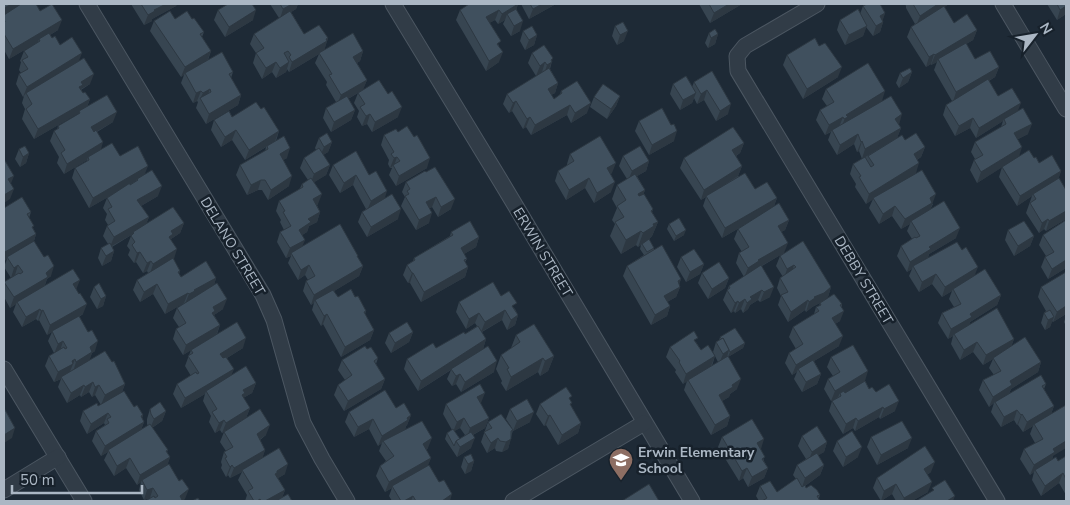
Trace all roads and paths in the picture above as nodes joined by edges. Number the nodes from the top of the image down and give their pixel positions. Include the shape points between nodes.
1 (88, 4) edge
2 (393, 4) edge
3 (817, 4) edge
4 (1003, 4) edge
5 (1066, 109) edge
6 (4, 369) edge
7 (644, 423) junction
8 (58, 458) junction
9 (4, 490) edge
10 (84, 501) edge
11 (347, 501) edge
12 (513, 501) edge
13 (692, 501) edge
14 (997, 501) edge

1 - 11 street, DELANO STREET via 263,295 274,320 304,423
2 - 7 street, ERWIN STREET
3 - 14 street, DEBBY STREET via 745,46 737,56 738,71
4 - 5 street
6 - 8 street
7 - 12 street
7 - 13 street, ERWIN STREET
8 - 9 street
8 - 10 street

